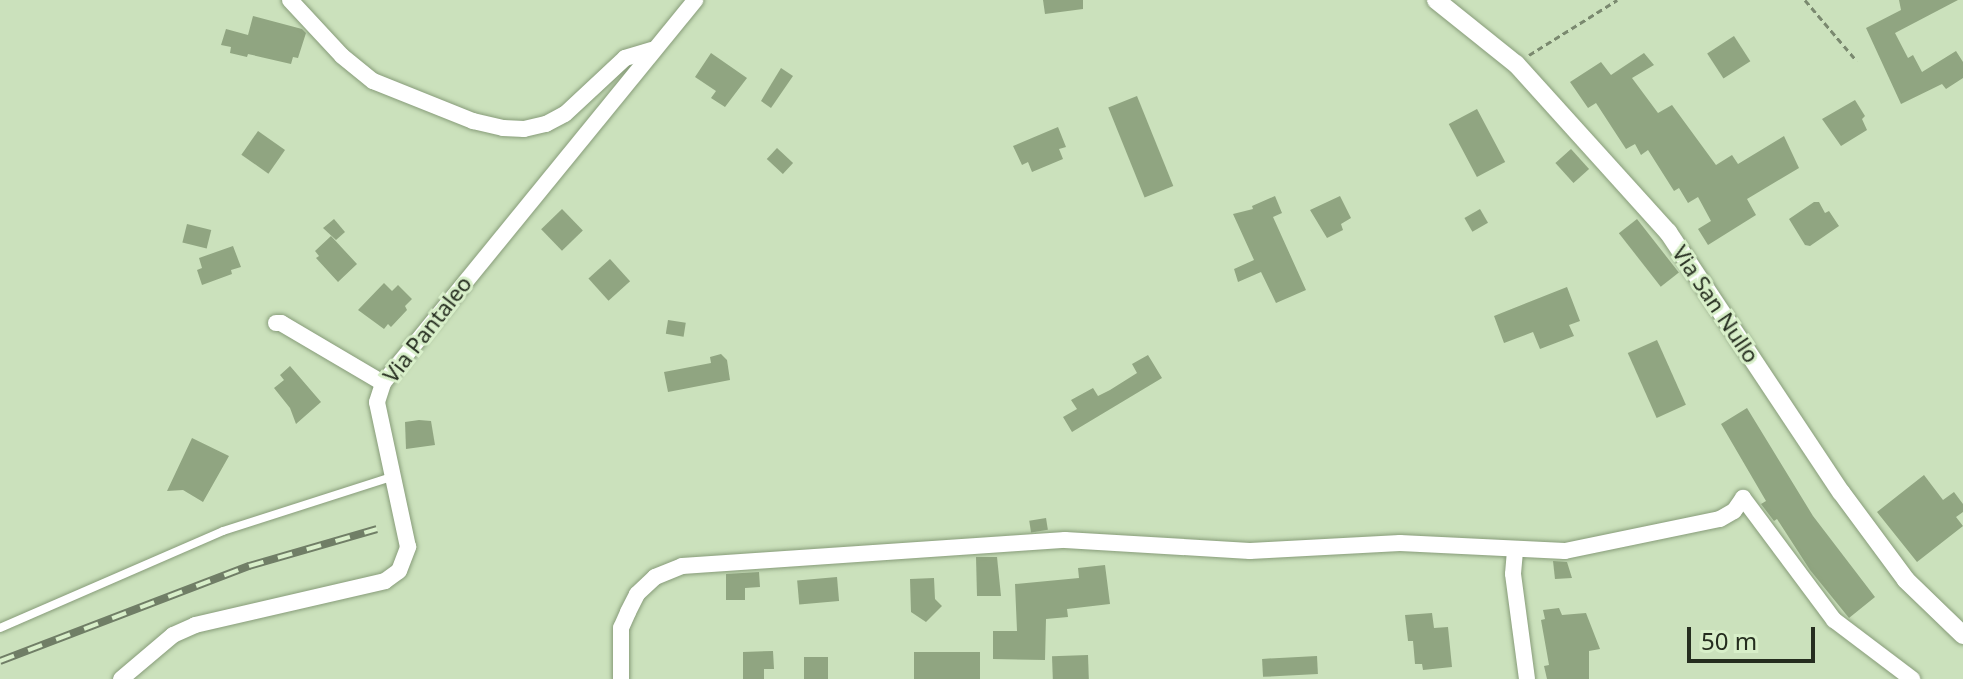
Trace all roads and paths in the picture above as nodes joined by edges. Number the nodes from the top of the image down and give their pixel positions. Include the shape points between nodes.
1 (290, 0) edge
2 (695, 0) edge
3 (1436, 0) edge
4 (1617, 0) edge
5 (1805, 0) edge
6 (653, 50) junction
7 (1857, 61) dead end
8 (1516, 64) junction
9 (276, 323) dead end
10 (383, 383) junction
11 (391, 477) junction
12 (1515, 551) junction
13 (0, 628) edge
14 (1963, 635) edge
15 (121, 679) edge
16 (621, 679) edge
17 (1527, 679) edge
18 (1912, 679) edge

1 - 6 street via 373,81 503,128 546,124 565,114 625,58
2 - 6 street, Via Pantaleo
3 - 8 street, Via San Nullo
4 - 8 path
5 - 7 path
6 - 10 street, Via Pantaleo
8 - 14 street, Via San Nullo via 1668,232 1841,492 1906,580
9 - 10 street
10 - 11 street, Via Pantaleo via 377,402
11 - 13 lane via 223,531
11 - 15 street, Via Pantaleo via 408,547 404,564 393,577 195,625 173,635
12 - 16 street via 1400,543 1250,551 1065,540 682,566 655,577 637,594 621,628
12 - 17 street via 1513,574
12 - 18 street via 1597,546 1720,519 1743,498 1834,620

